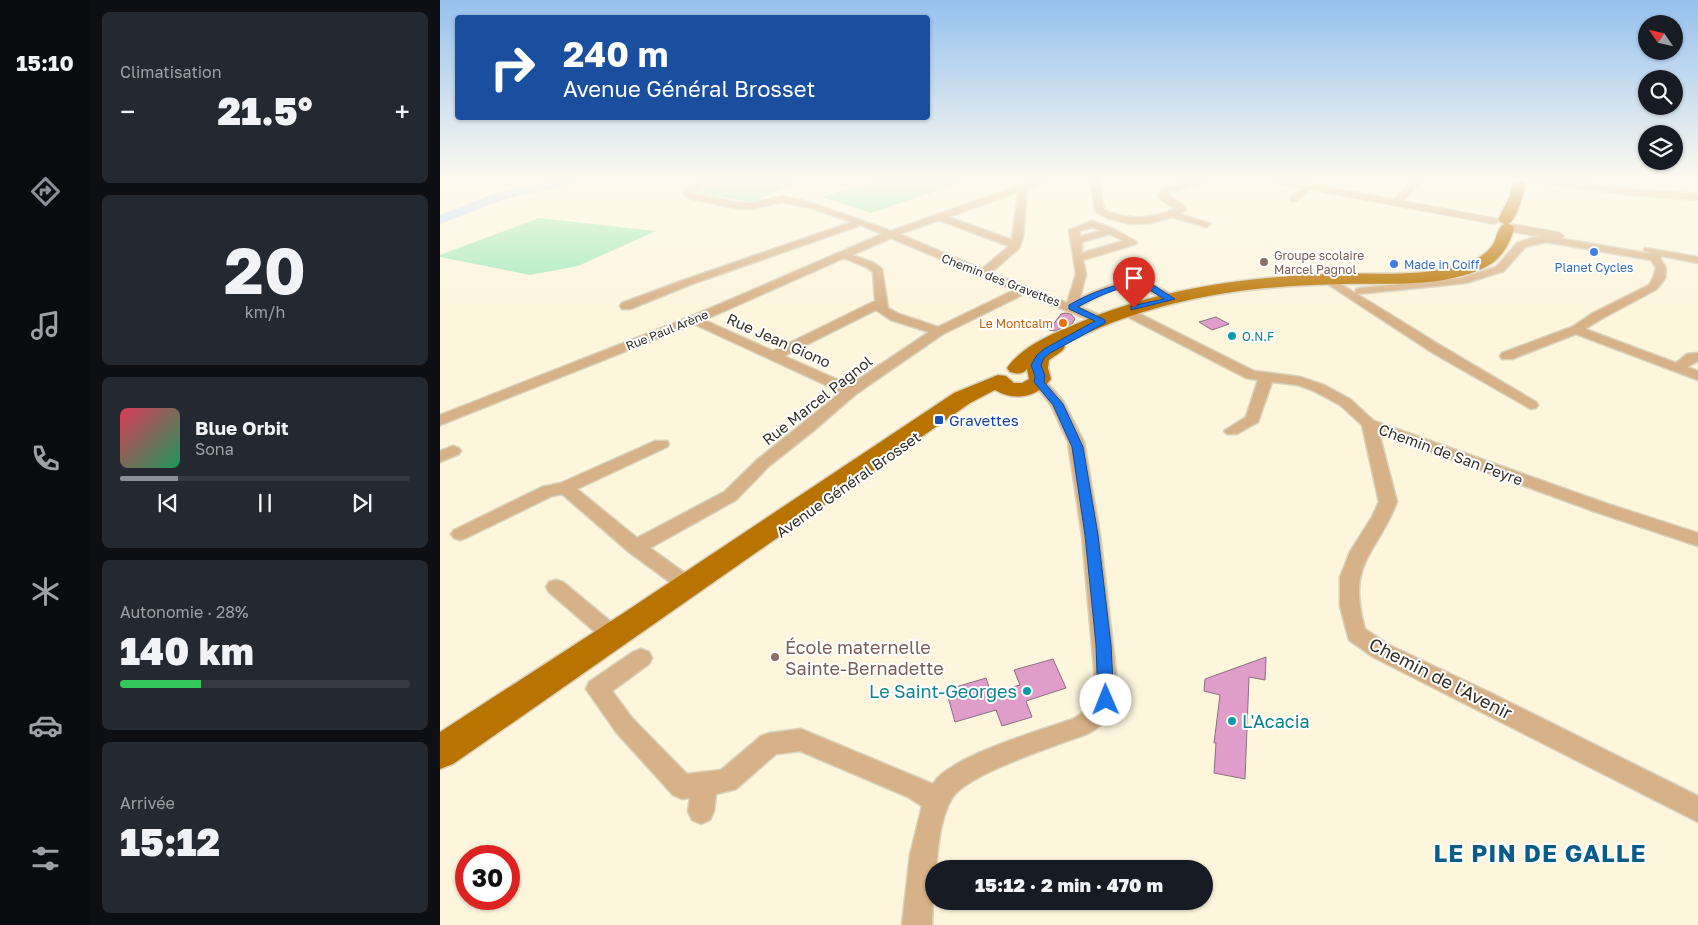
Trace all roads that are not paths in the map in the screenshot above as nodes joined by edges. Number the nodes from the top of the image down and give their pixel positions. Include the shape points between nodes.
1 (858, 223) edge
2 (864, 223) edge
3 (922, 223) edge
4 (956, 223) edge
5 (1019, 223) edge
6 (1503, 223) edge
7 (1507, 224) junction
8 (892, 234) junction
9 (1558, 235) joint
10 (1015, 245) junction
11 (844, 255) junction
12 (1657, 255) junction
13 (1078, 258) junction
14 (1698, 260) edge
15 (983, 274) junction
16 (1326, 279) junction
17 (1023, 290) junction
18 (1215, 290) junction
19 (1360, 291) dead end
20 (1171, 299) junction
21 (626, 306) dead end
22 (883, 307) junction
23 (1072, 307) junction
24 (1132, 314) junction
25 (694, 320) junction
26 (1101, 320) junction
27 (1576, 330) junction
28 (939, 331) junction
29 (1065, 342) junction
30 (1507, 356) dead end
31 (779, 358) junction
32 (1696, 361) edge
33 (1678, 369) junction
34 (1698, 376) edge
35 (1266, 377) junction
36 (1021, 380) junction
37 (851, 391) junction
38 (1531, 405) dead end
39 (440, 420) edge
40 (1369, 424) junction
41 (1232, 431) dead end
42 (661, 444) dead end
43 (565, 488) junction
44 (460, 534) dead end
45 (1698, 540) edge
46 (636, 547) junction
47 (689, 586) junction
48 (556, 587) dead end
49 (614, 637) junction
50 (641, 658) dead end
51 (440, 752) edge
52 (704, 784) junction
53 (938, 801) junction
54 (1698, 809) edge
55 (701, 811) dead end
56 (917, 925) edge

1 - 21 street
2 - 8 street, Chemin des Gravettes
3 - 8 street
4 - 10 street
5 - 10 street
6 - 7 street
7 - 9 street
7 - 16 main road, Avenue Général Brosset via 1499,250 1464,269 1428,276
8 - 11 street, Rue Paul Arène
8 - 15 street, Chemin des Gravettes
9 - 12 street
10 - 15 street
11 - 22 street via 870,264 878,271
11 - 25 street, Rue Paul Arène
12 - 14 street
12 - 19 street via 1546,239 1521,245 1500,269 1462,281
12 - 27 street via 1661,268 1653,288
13 - 13 street via 1132,242 1111,232 1077,240
13 - 23 street via 1081,274
15 - 17 street, Chemin des Gravettes
16 - 18 main road, Avenue Général Brosset via 1268,282
16 - 38 street
17 - 23 street, Chemin des Gravettes
17 - 28 street, Rue Marcel Pagnol
18 - 20 main road, Avenue Général Brosset
18 - 24 main road, Avenue Général Brosset
20 - 23 street via 1152,288 1125,285
20 - 26 main road, Avenue Général Brosset
22 - 28 street via 895,317
22 - 31 street
23 - 26 street, Chemin des Gravettes
24 - 29 main road, Avenue Général Brosset
24 - 35 street, Chemin de San Peyre via 1251,375
25 - 31 street, Rue Jean Giono
25 - 39 street, Rue Paul Arène
26 - 29 street
26 - 36 main road, Avenue Général Brosset via 1034,354
27 - 30 street
27 - 33 street
28 - 37 street, Rue Marcel Pagnol
29 - 36 main road, Avenue Général Brosset via 1040,356
31 - 37 street, Rue Jean Giono
32 - 33 street
33 - 34 street
35 - 40 street, Chemin de San Peyre via 1300,381 1319,388 1345,402
35 - 41 street via 1254,419
36 - 47 main road, Avenue Général Brosset via 955,409 760,546
36 - 53 street via 1058,404 1077,447 1091,535 1106,700 1102,710 1080,726 990,759 958,775 944,789
37 - 46 street, Rue Marcel Pagnol via 763,463 730,496
40 - 45 street, Chemin de San Peyre
40 - 54 street, Chemin de l'Avenir via 1388,502 1349,578 1350,611 1356,634 1380,651
42 - 43 street
43 - 44 street via 548,491
43 - 46 street
46 - 47 street
47 - 49 main road, Avenue Général Brosset
48 - 49 street
49 - 51 main road, Avenue Général Brosset
50 - 52 street via 597,689 624,725 682,788
52 - 53 street via 727,781 770,744 801,740
52 - 55 street
53 - 56 street via 929,828 921,875

